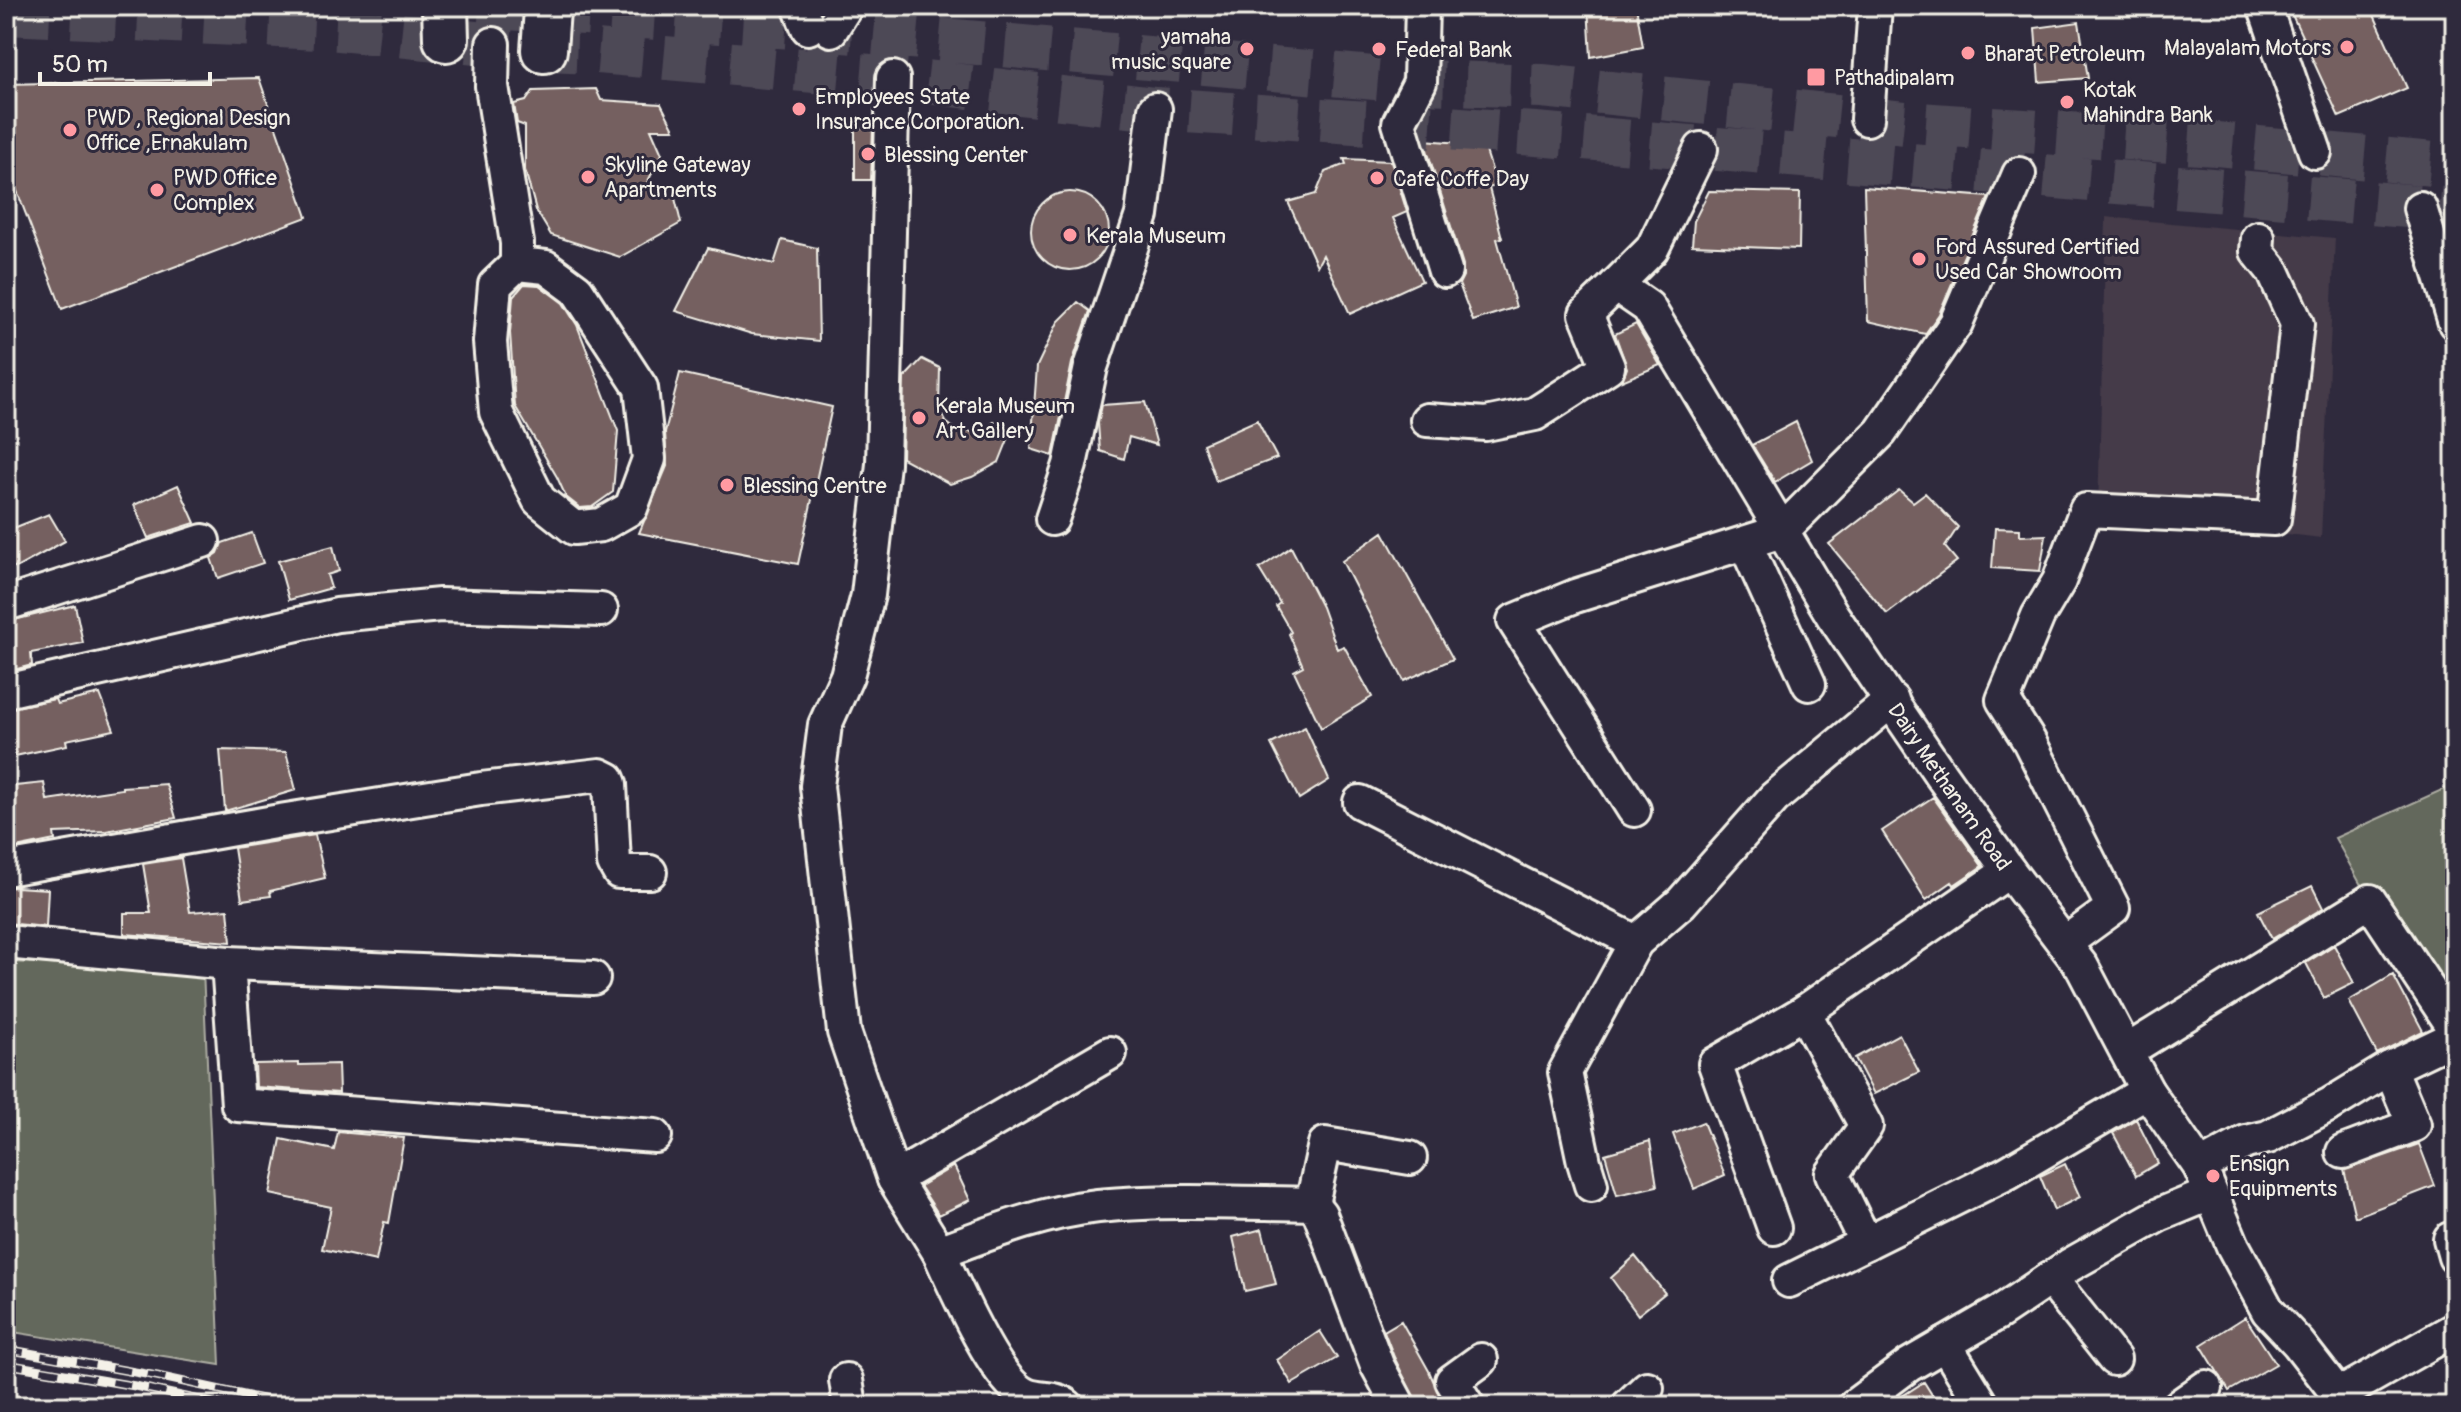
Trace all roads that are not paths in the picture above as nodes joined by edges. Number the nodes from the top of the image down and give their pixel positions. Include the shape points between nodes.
1 (1422, 6) edge
2 (1875, 6) edge
3 (2265, 8) dead end
4 (493, 44) dead end
5 (893, 78) dead end
6 (1155, 109) dead end
7 (1867, 119) dead end
8 (1701, 149) dead end
9 (2315, 152) dead end
10 (2019, 174) dead end
11 (2420, 208) dead end
12 (2258, 238) dead end
13 (517, 264) junction
14 (1445, 271) dead end
15 (1616, 285) junction
16 (2455, 323) edge
17 (1427, 420) dead end
18 (1052, 519) dead end
19 (1782, 531) junction
20 (203, 541) dead end
21 (1745, 543) junction
22 (6, 604) edge
23 (601, 610) dead end
24 (1809, 684) dead end
25 (6, 691) edge
26 (1892, 700) junction
27 (1360, 802) dead end
28 (1634, 810) dead end
29 (6, 869) edge
30 (2009, 871) junction
31 (650, 872) dead end
32 (6, 942) edge
33 (1636, 942) junction
34 (2065, 943) junction
35 (228, 963) junction
36 (593, 978) dead end
37 (1804, 1012) junction
38 (2455, 1029) edge
39 (2455, 1037) edge
40 (2127, 1051) junction
41 (1110, 1053) dead end
42 (2390, 1068) junction
43 (2147, 1091) junction
44 (655, 1136) dead end
45 (2343, 1152) dead end
46 (1410, 1158) dead end
47 (894, 1179) junction
48 (2205, 1181) junction
49 (1591, 1185) dead end
50 (1312, 1204) junction
51 (1774, 1228) dead end
52 (1866, 1243) junction
53 (939, 1252) junction
54 (2050, 1278) junction
55 (1789, 1281) dead end
56 (2455, 1329) edge
57 (1945, 1344) junction
58 (2114, 1359) dead end
59 (1481, 1360) dead end
60 (2206, 1387) dead end
61 (2341, 1403) edge
62 (1063, 1405) edge
63 (1399, 1406) edge
64 (1468, 1406) edge
65 (1854, 1406) edge
66 (1983, 1406) edge
67 (2179, 1406) edge

1 - 14 street via 1420,82 1399,123
2 - 7 street
3 - 9 street
4 - 13 street via 492,86
5 - 47 street via 883,464 868,595 847,676 825,725 817,786 844,1032
6 - 18 street via 1142,215 1091,367 1070,465
8 - 15 street via 1652,249
10 - 19 street via 1956,323 1881,432
11 - 16 street
12 - 34 street via 2257,251 2273,271 2297,324 2274,519 2086,510 2003,700 2113,908
13 - 13 street via 495,285 490,342 496,412 539,500 574,528 601,525 631,508 649,459 641,388 577,290 546,267
15 - 17 street via 1586,314 1608,367 1535,414 1486,424
15 - 19 street, Dairy Methanam Road via 1648,307
19 - 21 street
19 - 26 street, Dairy Methanam Road
20 - 22 street
21 - 24 street
21 - 28 street via 1575,596 1514,621
23 - 25 street via 440,605 337,615
26 - 30 street, Dairy Methanam Road
26 - 33 street via 1774,798 1681,903
27 - 33 street
29 - 31 street via 481,789 600,775 610,784 613,853 619,872
30 - 34 street, Dairy Methanam Road
30 - 37 street
32 - 35 street
33 - 49 street via 1565,1072
34 - 40 street, Dairy Methanam Road
35 - 36 street
35 - 44 street via 238,1105
37 - 51 street via 1715,1064
37 - 52 street via 1866,1126 1832,1174
38 - 40 street via 2370,901
39 - 42 street
40 - 43 street, Dairy Methanam Road
41 - 47 street
42 - 45 street via 2414,1125
42 - 48 street via 2268,1137 2246,1142
43 - 48 street, Dairy Methanam Road
43 - 52 street via 2007,1173
46 - 50 street via 1325,1144
47 - 53 street
48 - 54 street via 2159,1215
48 - 61 street, Dairy Methanam Road via 2268,1311
50 - 53 street via 1096,1206 1014,1225
50 - 63 street
52 - 55 street
53 - 62 street via 1009,1381 1026,1395 1059,1399
54 - 57 street
54 - 58 street
56 - 61 street
57 - 65 street
57 - 66 street
59 - 64 street via 1452,1381
60 - 67 street

